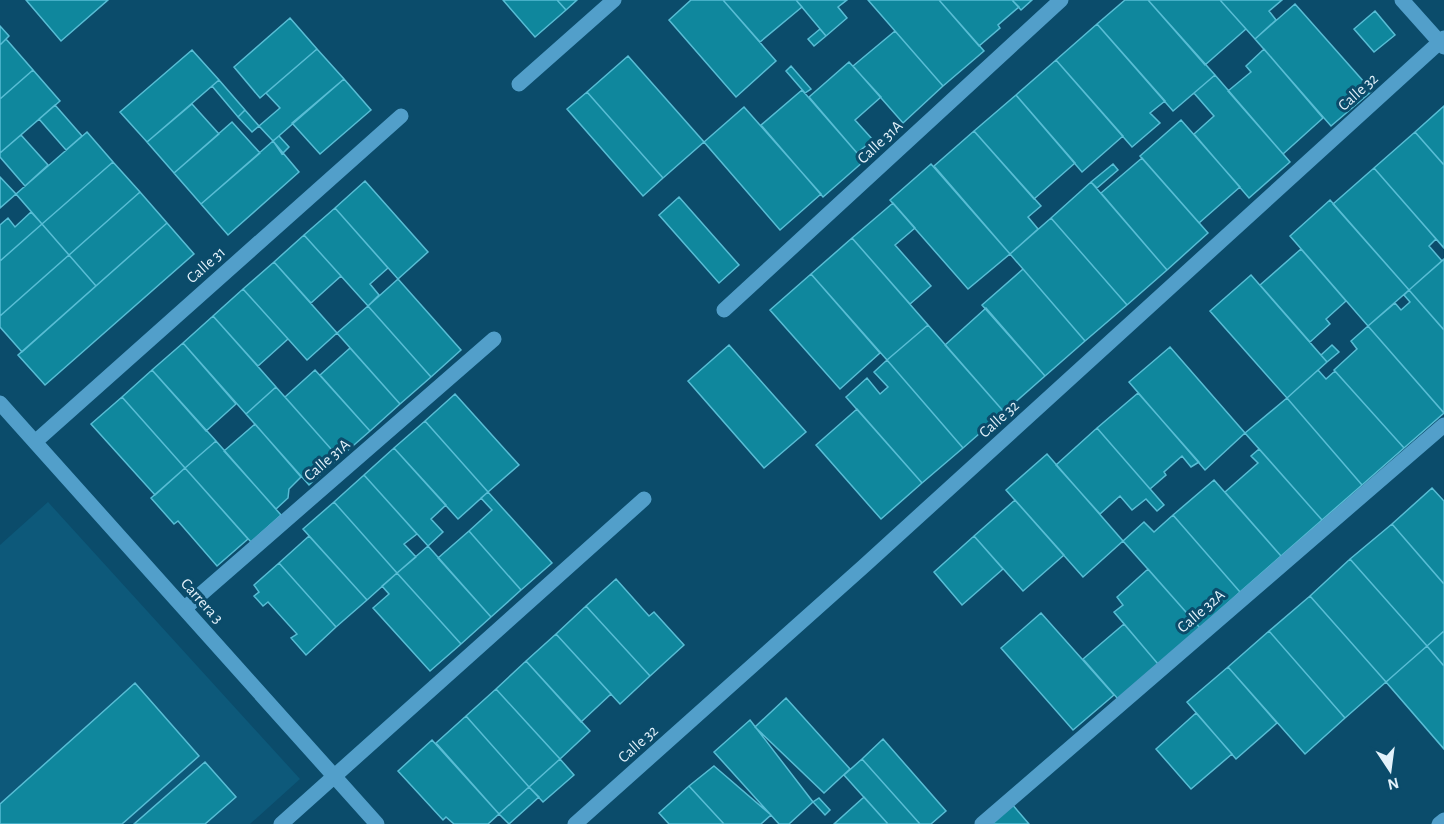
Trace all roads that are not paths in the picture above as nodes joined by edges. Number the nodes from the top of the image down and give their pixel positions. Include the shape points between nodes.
1 (614, 0) edge
2 (1061, 0) edge
3 (1402, 0) edge
4 (1443, 42) edge
5 (519, 84) dead end
6 (401, 116) dead end
7 (724, 310) dead end
8 (494, 339) dead end
9 (0, 403) edge
10 (1444, 425) edge
11 (35, 442) junction
12 (644, 499) dead end
13 (184, 608) junction
14 (334, 776) junction
15 (1444, 820) edge
16 (281, 824) edge
17 (377, 824) edge
18 (575, 824) edge
19 (982, 824) edge
20 (1439, 824) edge

1 - 5 street
2 - 7 street, Calle 31A
3 - 4 street
4 - 18 street, Calle 32
6 - 11 street, Calle 31
8 - 13 street, Calle 31A
9 - 11 street, Carrera 3
10 - 19 street, Calle 32A
11 - 13 street, Carrera 3
12 - 14 street
13 - 14 street, Carrera 3
14 - 16 street
14 - 17 street, Carrera 3
15 - 20 street

